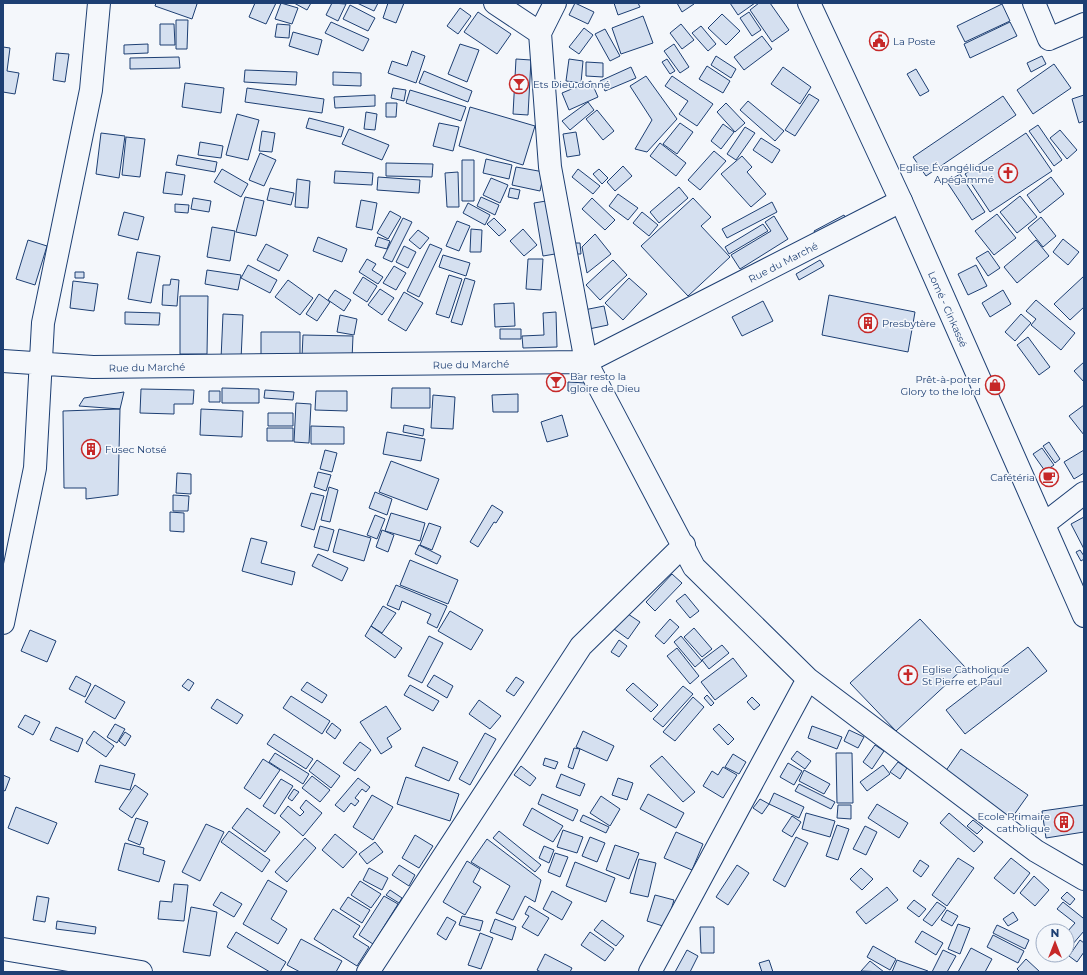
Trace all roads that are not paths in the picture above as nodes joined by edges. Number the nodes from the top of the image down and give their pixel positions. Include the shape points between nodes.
1 (99, 3) edge
2 (495, 3) edge
3 (555, 3) edge
4 (809, 3) edge
5 (1034, 3) edge
6 (1084, 24) edge
7 (540, 33) junction
8 (901, 201) junction
9 (3, 362) edge
10 (586, 362) junction
11 (41, 363) junction
12 (1084, 493) edge
13 (1044, 524) junction
14 (684, 545) junction
15 (1084, 616) edge
16 (3, 623) edge
17 (808, 679) junction
18 (1084, 879) edge
19 (3, 949) edge
20 (141, 972) edge
21 (368, 972) edge
22 (650, 972) edge

1 - 11 main road via 91,90 43,323
2 - 7 main road
3 - 7 main road
4 - 8 main road, Lomé - Cinkassé
5 - 6 main road via 1049,39
7 - 10 main road via 550,167
8 - 10 main road, Rue du Marché
8 - 13 main road, Lomé - Cinkassé
9 - 11 main road, Rue du Marché
10 - 11 main road, Rue du Marché via 93,367
10 - 14 main road
11 - 16 main road via 35,468
12 - 13 main road
13 - 15 main road, Lomé - Cinkassé
14 - 17 main road via 694,567
14 - 21 main road via 581,646
17 - 18 main road via 1036,851
17 - 22 main road
19 - 20 main road

